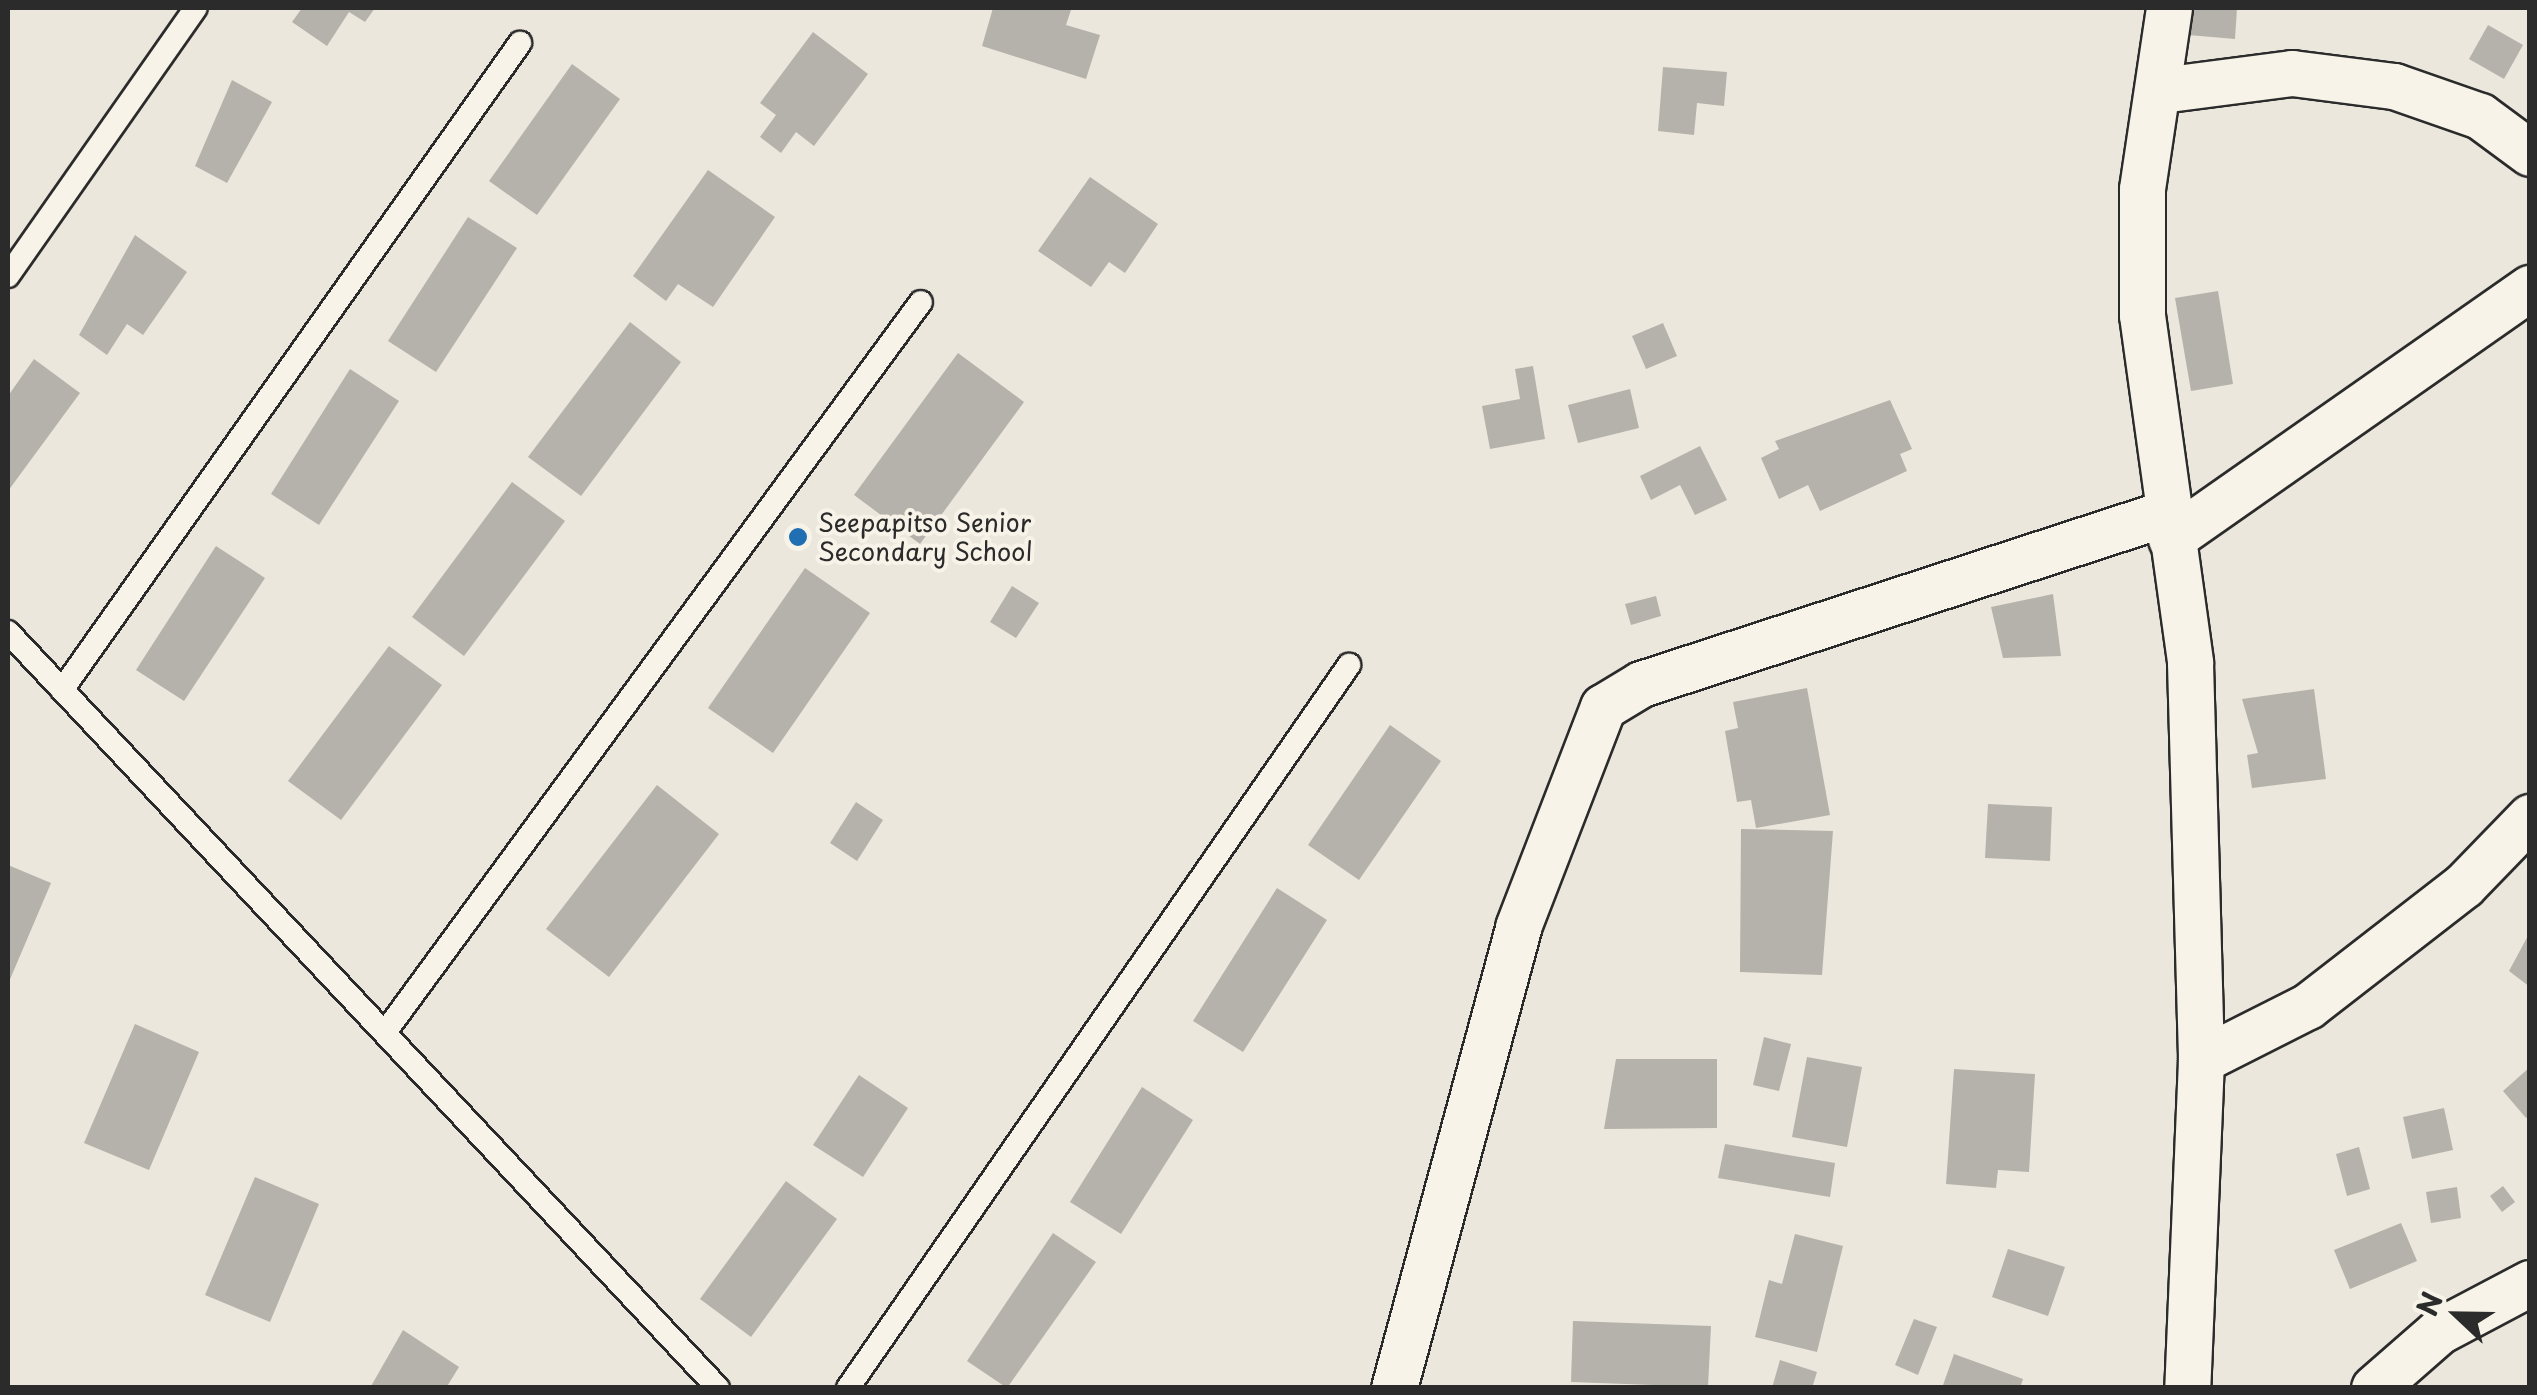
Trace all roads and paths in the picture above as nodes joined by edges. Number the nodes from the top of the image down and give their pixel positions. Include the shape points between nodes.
1 (196, 8) edge
2 (2168, 8) edge
3 (520, 44) dead end
4 (2160, 90) junction
5 (2530, 152) edge
6 (8, 276) edge
7 (2530, 288) edge
8 (921, 302) dead end
9 (2168, 526) junction
10 (8, 632) edge
11 (1350, 664) dead end
12 (62, 690) junction
13 (2530, 817) edge
14 (386, 1031) junction
15 (2202, 1060) junction
16 (2530, 1283) edge
17 (718, 1388) edge
18 (848, 1388) edge
19 (1394, 1388) edge
20 (2187, 1388) edge
21 (2374, 1388) edge

1 - 6 lane
2 - 4 street
3 - 12 lane
4 - 5 street via 2292,73 2394,86 2480,116
4 - 9 street via 2142,189 2142,315
7 - 9 street
8 - 14 lane
9 - 15 street via 2190,662
9 - 19 street via 1641,684 1603,707 1518,927
10 - 12 lane
11 - 18 lane
12 - 14 lane
13 - 15 street via 2464,885 2308,1006
14 - 17 lane
15 - 20 street
16 - 21 street via 2439,1331

